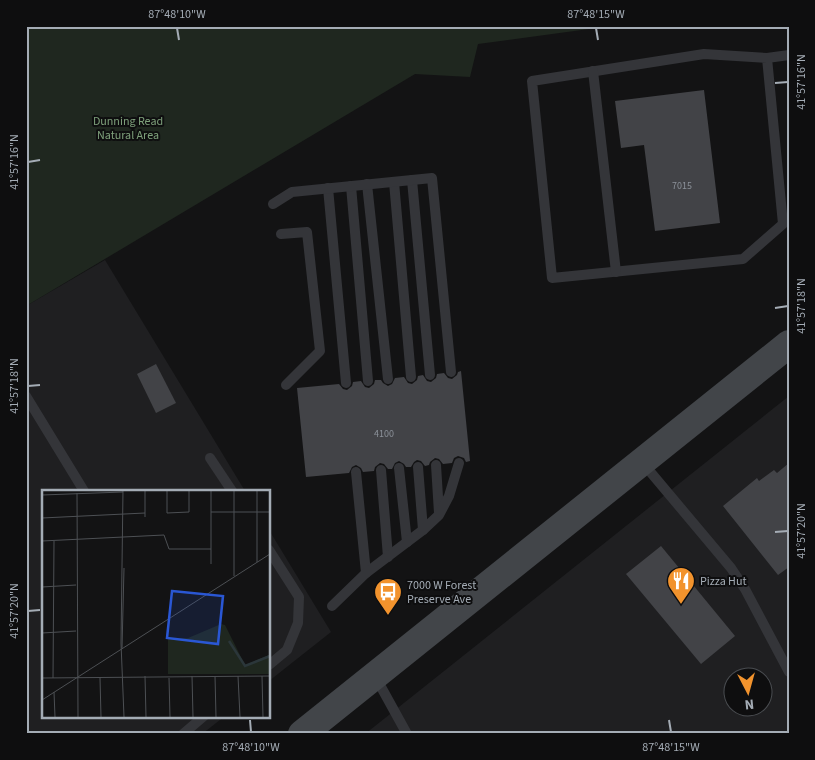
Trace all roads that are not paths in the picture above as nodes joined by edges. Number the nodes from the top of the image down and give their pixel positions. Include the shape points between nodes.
1 (789, 55) edge
2 (767, 58) junction
3 (593, 71) junction
4 (412, 180) junction
5 (394, 182) junction
6 (367, 184) junction
7 (351, 186) junction
8 (328, 188) junction
9 (272, 204) dead end
10 (281, 234) dead end
11 (616, 272) junction
12 (789, 344) edge
13 (451, 372) dead end
14 (430, 375) dead end
15 (411, 377) dead end
16 (388, 379) dead end
17 (368, 381) dead end
18 (346, 383) dead end
19 (286, 385) dead end
20 (26, 396) edge
21 (210, 458) dead end
22 (642, 461) junction
23 (459, 462) dead end
24 (436, 465) dead end
25 (418, 466) dead end
26 (399, 468) dead end
27 (381, 470) dead end
28 (356, 472) dead end
29 (83, 490) edge
30 (231, 490) edge
31 (439, 515) junction
32 (423, 530) junction
33 (407, 542) junction
34 (270, 552) edge
35 (388, 556) junction
36 (366, 573) junction
37 (332, 606) dead end
38 (270, 664) edge
39 (789, 672) edge
40 (375, 675) junction
41 (202, 718) edge
42 (183, 734) edge
43 (302, 734) edge
44 (407, 734) edge

1 - 2 lane
2 - 3 lane via 704,54
2 - 11 lane via 783,224 742,259
3 - 11 lane
3 - 11 lane via 532,80 552,278
4 - 5 lane
4 - 13 lane via 432,178
4 - 14 lane
5 - 6 lane
5 - 15 lane
6 - 7 lane
6 - 16 lane
7 - 8 lane
7 - 17 lane
8 - 9 lane via 292,192
8 - 18 lane
10 - 19 lane via 307,232 320,352
12 - 22 main road
20 - 29 lane
21 - 30 lane
22 - 39 lane via 731,568
22 - 40 main road
23 - 31 lane via 449,496
24 - 31 lane
25 - 32 lane
26 - 33 lane
27 - 35 lane
28 - 36 lane
31 - 32 lane
32 - 33 lane
33 - 35 lane
34 - 38 lane via 299,597 298,623 287,650
35 - 36 lane
36 - 37 lane
40 - 43 main road
40 - 44 lane
41 - 42 lane

